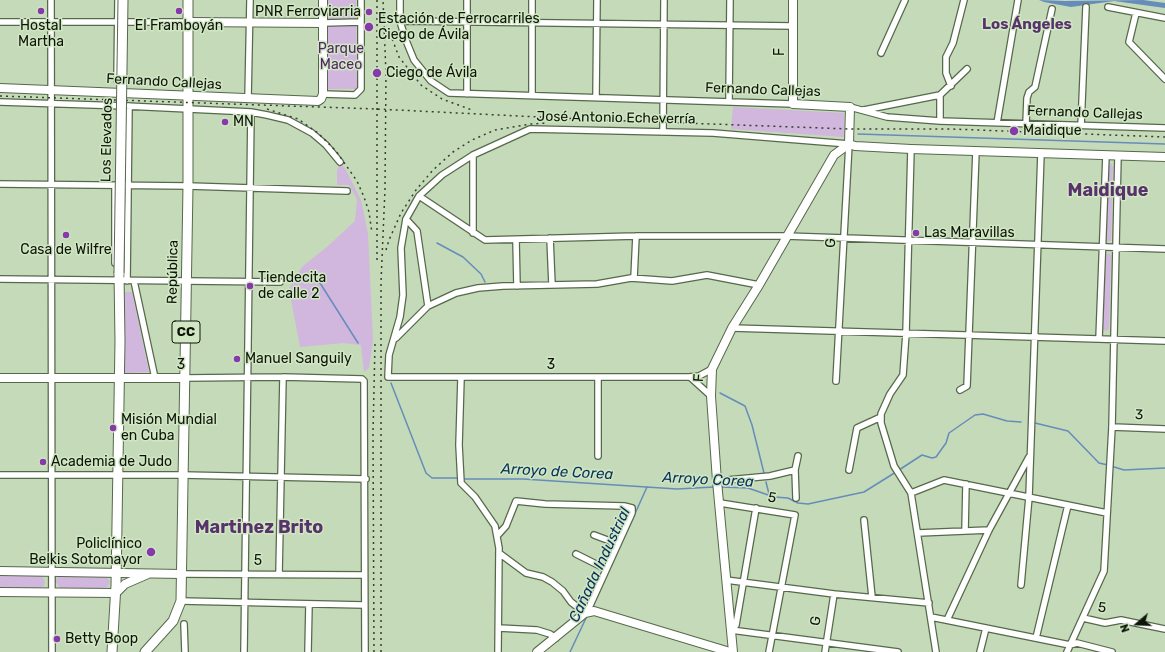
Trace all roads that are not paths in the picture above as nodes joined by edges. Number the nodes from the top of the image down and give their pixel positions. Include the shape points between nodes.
1 (51, 0) edge
2 (118, 0) edge
3 (122, 0) edge
4 (188, 0) edge
5 (250, 0) edge
6 (323, 0) edge
7 (361, 0) edge
8 (400, 0) edge
9 (466, 0) edge
10 (532, 0) edge
11 (598, 0) edge
12 (664, 0) edge
13 (730, 0) edge
14 (793, 0) edge
15 (905, 0) edge
16 (964, 0) edge
17 (1018, 0) edge
18 (1086, 7) dead end
19 (1108, 7) dead end
20 (1052, 9) dead end
21 (1136, 12) junction
22 (1165, 18) edge
23 (400, 21) junction
24 (0, 22) edge
25 (50, 22) junction
26 (118, 22) junction
27 (188, 22) junction
28 (250, 22) junction
29 (361, 22) junction
30 (466, 22) junction
31 (323, 23) junction
32 (532, 23) junction
33 (597, 24) junction
34 (664, 24) junction
35 (730, 25) junction
36 (794, 26) junction
37 (881, 54) dead end
38 (967, 69) dead end
39 (1165, 79) edge
40 (951, 86) junction
41 (0, 88) edge
42 (51, 90) junction
43 (117, 93) junction
44 (323, 94) junction
45 (467, 94) junction
46 (188, 95) junction
47 (532, 95) junction
48 (940, 95) junction
49 (596, 97) junction
50 (248, 99) junction
51 (662, 100) junction
52 (729, 101) junction
53 (0, 102) edge
54 (50, 103) junction
55 (793, 104) junction
56 (129, 106) junction
57 (850, 107) junction
58 (188, 109) junction
59 (862, 111) junction
60 (251, 112) junction
61 (940, 121) junction
62 (997, 123) junction
63 (1026, 124) junction
64 (1081, 126) junction
65 (1165, 128) edge
66 (663, 132) junction
67 (849, 144) junction
68 (911, 148) junction
69 (976, 150) junction
70 (1041, 153) junction
71 (473, 155) junction
72 (1106, 155) junction
73 (1118, 155) junction
74 (1165, 157) edge
75 (340, 162) dead end
76 (0, 184) edge
77 (51, 184) junction
78 (115, 185) junction
79 (128, 185) junction
80 (188, 186) junction
81 (250, 188) junction
82 (348, 191) dead end
83 (419, 196) junction
84 (406, 219) junction
85 (473, 233) junction
86 (636, 236) junction
87 (786, 236) junction
88 (550, 238) junction
89 (844, 238) junction
90 (516, 240) junction
91 (909, 240) junction
92 (973, 243) junction
93 (1038, 245) junction
94 (1102, 247) junction
95 (1115, 247) junction
96 (1165, 250) edge
97 (634, 278) junction
98 (0, 279) edge
99 (120, 279) junction
100 (50, 280) junction
101 (134, 281) junction
102 (187, 282) junction
103 (280, 282) dead end
104 (249, 283) junction
105 (552, 285) junction
106 (759, 285) junction
107 (517, 286) junction
108 (428, 306) junction
109 (732, 328) junction
110 (839, 333) junction
111 (906, 333) junction
112 (969, 334) junction
113 (1034, 337) junction
114 (1099, 339) junction
115 (1114, 340) junction
116 (393, 341) junction
117 (1165, 342) edge
118 (712, 369) junction
119 (388, 377) joint
120 (0, 378) edge
121 (120, 378) junction
122 (156, 378) junction
123 (185, 378) junction
124 (248, 378) junction
125 (283, 378) junction
126 (461, 378) junction
127 (690, 378) junction
128 (51, 379) junction
129 (598, 379) junction
130 (836, 381) dead end
131 (960, 390) dead end
132 (711, 396) junction
133 (881, 417) junction
134 (1112, 427) junction
135 (1165, 429) edge
136 (1030, 455) junction
137 (598, 456) dead end
138 (798, 456) dead end
139 (795, 470) junction
140 (849, 470) dead end
141 (0, 475) edge
142 (52, 475) junction
143 (117, 475) junction
144 (183, 475) junction
145 (246, 476) junction
146 (281, 477) junction
147 (366, 479) junction
148 (717, 481) junction
149 (966, 484) junction
150 (1008, 492) junction
151 (911, 493) junction
152 (1029, 497) junction
153 (796, 498) dead end
154 (720, 503) junction
155 (1068, 505) junction
156 (756, 508) junction
157 (1107, 513) junction
158 (864, 520) dead end
159 (989, 530) junction
160 (965, 531) junction
161 (918, 533) junction
162 (594, 535) dead end
163 (497, 536) junction
164 (616, 548) junction
165 (499, 553) junction
166 (576, 554) dead end
167 (606, 569) junction
168 (0, 571) edge
169 (52, 571) junction
170 (116, 572) junction
171 (151, 573) junction
172 (182, 574) junction
173 (245, 574) junction
174 (279, 574) junction
175 (364, 575) junction
176 (726, 580) junction
177 (744, 582) junction
178 (1021, 586) dead end
179 (781, 587) junction
180 (0, 592) edge
181 (52, 592) junction
182 (116, 593) junction
183 (834, 594) junction
184 (872, 598) junction
185 (181, 602) junction
186 (245, 602) junction
187 (929, 603) junction
188 (309, 604) junction
189 (364, 605) junction
190 (586, 612) junction
191 (931, 617) junction
192 (1083, 618) junction
193 (947, 620) junction
194 (184, 624) dead end
195 (499, 628) junction
196 (986, 628) junction
197 (1165, 629) edge
198 (731, 630) junction
199 (772, 637) junction
200 (556, 638) junction
201 (1036, 638) junction
202 (826, 643) junction
203 (1070, 645) junction
204 (873, 650) edge
205 (52, 652) edge
206 (112, 652) edge
207 (145, 652) edge
208 (185, 652) edge
209 (244, 652) edge
210 (308, 652) edge
211 (365, 652) edge
212 (498, 652) edge
213 (537, 652) edge
214 (732, 652) edge
215 (769, 652) edge
216 (824, 652) edge
217 (898, 652) edge
218 (936, 652) edge
219 (980, 652) edge
220 (1067, 652) edge
221 (1112, 652) edge

1 - 25 street
2 - 26 street
3 - 99 main road, Los Elevados, bridge
4 - 27 main road, República / CC
5 - 28 street
6 - 31 street
7 - 29 street
8 - 23 street, Fernando Callejas
9 - 30 street
10 - 32 street
11 - 33 street
12 - 34 street
13 - 35 street
14 - 36 street, F
15 - 37 street
16 - 40 street via 953,43 946,57 946,73
17 - 62 street
18 - 64 street
19 - 21 street
20 - 63 street via 1035,87 1027,98
21 - 22 street
21 - 39 street via 1129,42
23 - 30 street
23 - 45 street, Fernando Callejas via 414,60 431,81 448,93
24 - 25 street
25 - 26 street
25 - 42 street
26 - 27 street
26 - 43 street
27 - 28 street
27 - 46 main road, República / CC
28 - 31 street
28 - 50 street
29 - 31 street
29 - 44 street via 360,89 355,95
30 - 32 street
30 - 45 street
31 - 44 street
32 - 33 street
32 - 47 street
33 - 34 street
33 - 49 street
34 - 35 street
34 - 51 street
35 - 36 street
35 - 52 street
36 - 55 street, F
38 - 40 street
40 - 48 street
41 - 42 street, Fernando Callejas
42 - 43 street, Fernando Callejas
42 - 54 street
43 - 46 street, Fernando Callejas
44 - 50 street, Fernando Callejas via 318,101
45 - 47 street, Fernando Callejas
46 - 50 street, Fernando Callejas
46 - 58 main road, República / CC
47 - 49 street, Fernando Callejas
48 - 59 street
48 - 61 street
49 - 51 street, Fernando Callejas
51 - 52 street, Fernando Callejas
51 - 66 street
52 - 55 street, Fernando Callejas
53 - 54 street
54 - 56 street
54 - 77 street
55 - 57 street, Fernando Callejas
56 - 58 street
56 - 79 street
57 - 59 street, Fernando Callejas
57 - 67 street, G
58 - 60 street
58 - 80 main road, República / CC
59 - 61 street, Fernando Callejas via 887,117
60 - 75 street via 281,118 305,129 326,145
60 - 81 street
61 - 62 street, Fernando Callejas
62 - 63 street, Fernando Callejas
63 - 64 street, Fernando Callejas
64 - 65 street, Fernando Callejas
66 - 67 street, José Antonio Echeverría via 713,133
66 - 71 street, José Antonio Echeverría via 530,129
67 - 68 street
67 - 87 street, F via 834,155
67 - 89 street, G
68 - 69 street
68 - 91 street
69 - 70 street
69 - 92 street
70 - 72 street
70 - 93 street
71 - 83 street, José Antonio Echeverría via 442,175
71 - 85 street
72 - 73 street
72 - 94 street
73 - 74 street
73 - 95 street
76 - 77 street
77 - 78 street
77 - 100 street
78 - 79 street
78 - 99 street
79 - 80 street
79 - 99 street
80 - 81 street
80 - 102 main road, República / CC
81 - 82 street
81 - 104 street
83 - 84 street, José Antonio Echeverría
83 - 85 street
84 - 108 street via 417,231
84 - 116 street, José Antonio Echeverría via 401,248 403,295
85 - 90 street via 485,240
86 - 87 street
86 - 88 street
86 - 97 street
87 - 89 street
87 - 106 street, F
88 - 90 street
88 - 105 street
89 - 91 street
89 - 110 street, G
90 - 107 street
91 - 92 street
91 - 111 street
92 - 93 street
92 - 112 street
93 - 94 street
93 - 113 street
94 - 95 street
94 - 114 street
95 - 96 street
95 - 115 street
97 - 105 street via 597,284
97 - 106 street via 672,281 707,275
98 - 100 street
99 - 100 street
99 - 101 street
99 - 121 main road, Los Elevados
100 - 128 street
101 - 102 street
101 - 122 street
102 - 104 street
102 - 123 main road, República / CC
103 - 104 street
104 - 124 street
105 - 107 street
106 - 109 street, F
107 - 108 street via 496,286 456,293
108 - 116 street
109 - 110 street
109 - 118 street, F
110 - 111 street
110 - 130 street, G
111 - 112 street
111 - 133 street via 903,375 890,394
112 - 113 street
112 - 131 street via 968,386
113 - 114 street
113 - 136 street
114 - 115 street
115 - 117 street
115 - 134 street
116 - 119 street, José Antonio Echeverría via 389,355
118 - 127 street, 3
118 - 132 street, F
119 - 126 street, 3
120 - 128 street, 3
121 - 122 street, 3
121 - 128 street, 3
121 - 143 main road, Los Elevados
122 - 123 street, 3
123 - 124 street, 3
123 - 144 main road, República / CC
124 - 125 street, 3
124 - 145 street
125 - 146 street
125 - 147 street, 3 via 364,381
126 - 129 street, 3
126 - 163 street via 461,483 475,497 496,526
127 - 129 street, 3 via 638,376
127 - 132 street
128 - 142 street
129 - 137 street
132 - 148 street, F
133 - 140 street via 857,428
133 - 151 street via 894,466
134 - 135 street, 3
134 - 157 street
136 - 150 street
136 - 152 street
138 - 139 street
139 - 148 street via 770,476
139 - 153 street
141 - 142 street
142 - 143 street
142 - 169 street
143 - 144 street
143 - 170 main road, Los Elevados
144 - 145 street
144 - 172 main road, República / CC
145 - 146 street
145 - 173 street
146 - 147 street
146 - 174 street
147 - 175 street
148 - 154 street, F
149 - 150 street
149 - 151 street via 944,480
149 - 160 street
150 - 152 street
150 - 159 street
151 - 161 street
152 - 155 street
152 - 178 street
154 - 156 street, 5
154 - 176 street, F
155 - 157 street
155 - 201 street
156 - 177 street
156 - 179 street, 5 via 795,515
157 - 192 street via 1104,571
158 - 184 street
159 - 160 street
159 - 193 street
160 - 161 street
161 - 187 street
162 - 164 street via 610,541
163 - 164 street via 506,526 516,501 632,508
163 - 165 street
164 - 167 street
165 - 190 street via 526,573 552,582 571,602
165 - 195 street
166 - 167 street
167 - 190 street
168 - 169 street, 5
169 - 170 street, 5
169 - 181 street
170 - 171 street, 5
170 - 182 main road, Los Elevados
171 - 172 street, 5
171 - 182 street, 5 via 125,584
172 - 173 street, 5
172 - 185 main road, República / CC
173 - 174 street, 5
173 - 186 street
174 - 175 street, 5
175 - 189 street
176 - 177 street
176 - 198 street, F
177 - 179 street
177 - 198 street via 736,625
179 - 183 street
179 - 199 street
180 - 181 street
181 - 182 street
181 - 205 street
182 - 206 main road, Los Elevados
183 - 184 street
183 - 202 street, G
184 - 187 street
185 - 186 street
185 - 207 main road, República / CC via 173,621
186 - 188 street
186 - 209 street
187 - 191 street
188 - 189 street
188 - 210 street
189 - 211 street
190 - 200 street
190 - 214 street via 603,612
191 - 193 street
191 - 218 street
192 - 197 street, 5 via 1105,623 1121,620
192 - 203 street
193 - 196 street
194 - 208 street
195 - 200 street via 537,630
195 - 212 street
196 - 201 street
196 - 219 street
198 - 199 street
198 - 214 street, F
199 - 202 street
199 - 215 street
200 - 213 street
201 - 203 street
202 - 204 street
202 - 216 street, G
203 - 220 street
203 - 221 street via 1077,643
204 - 217 street

